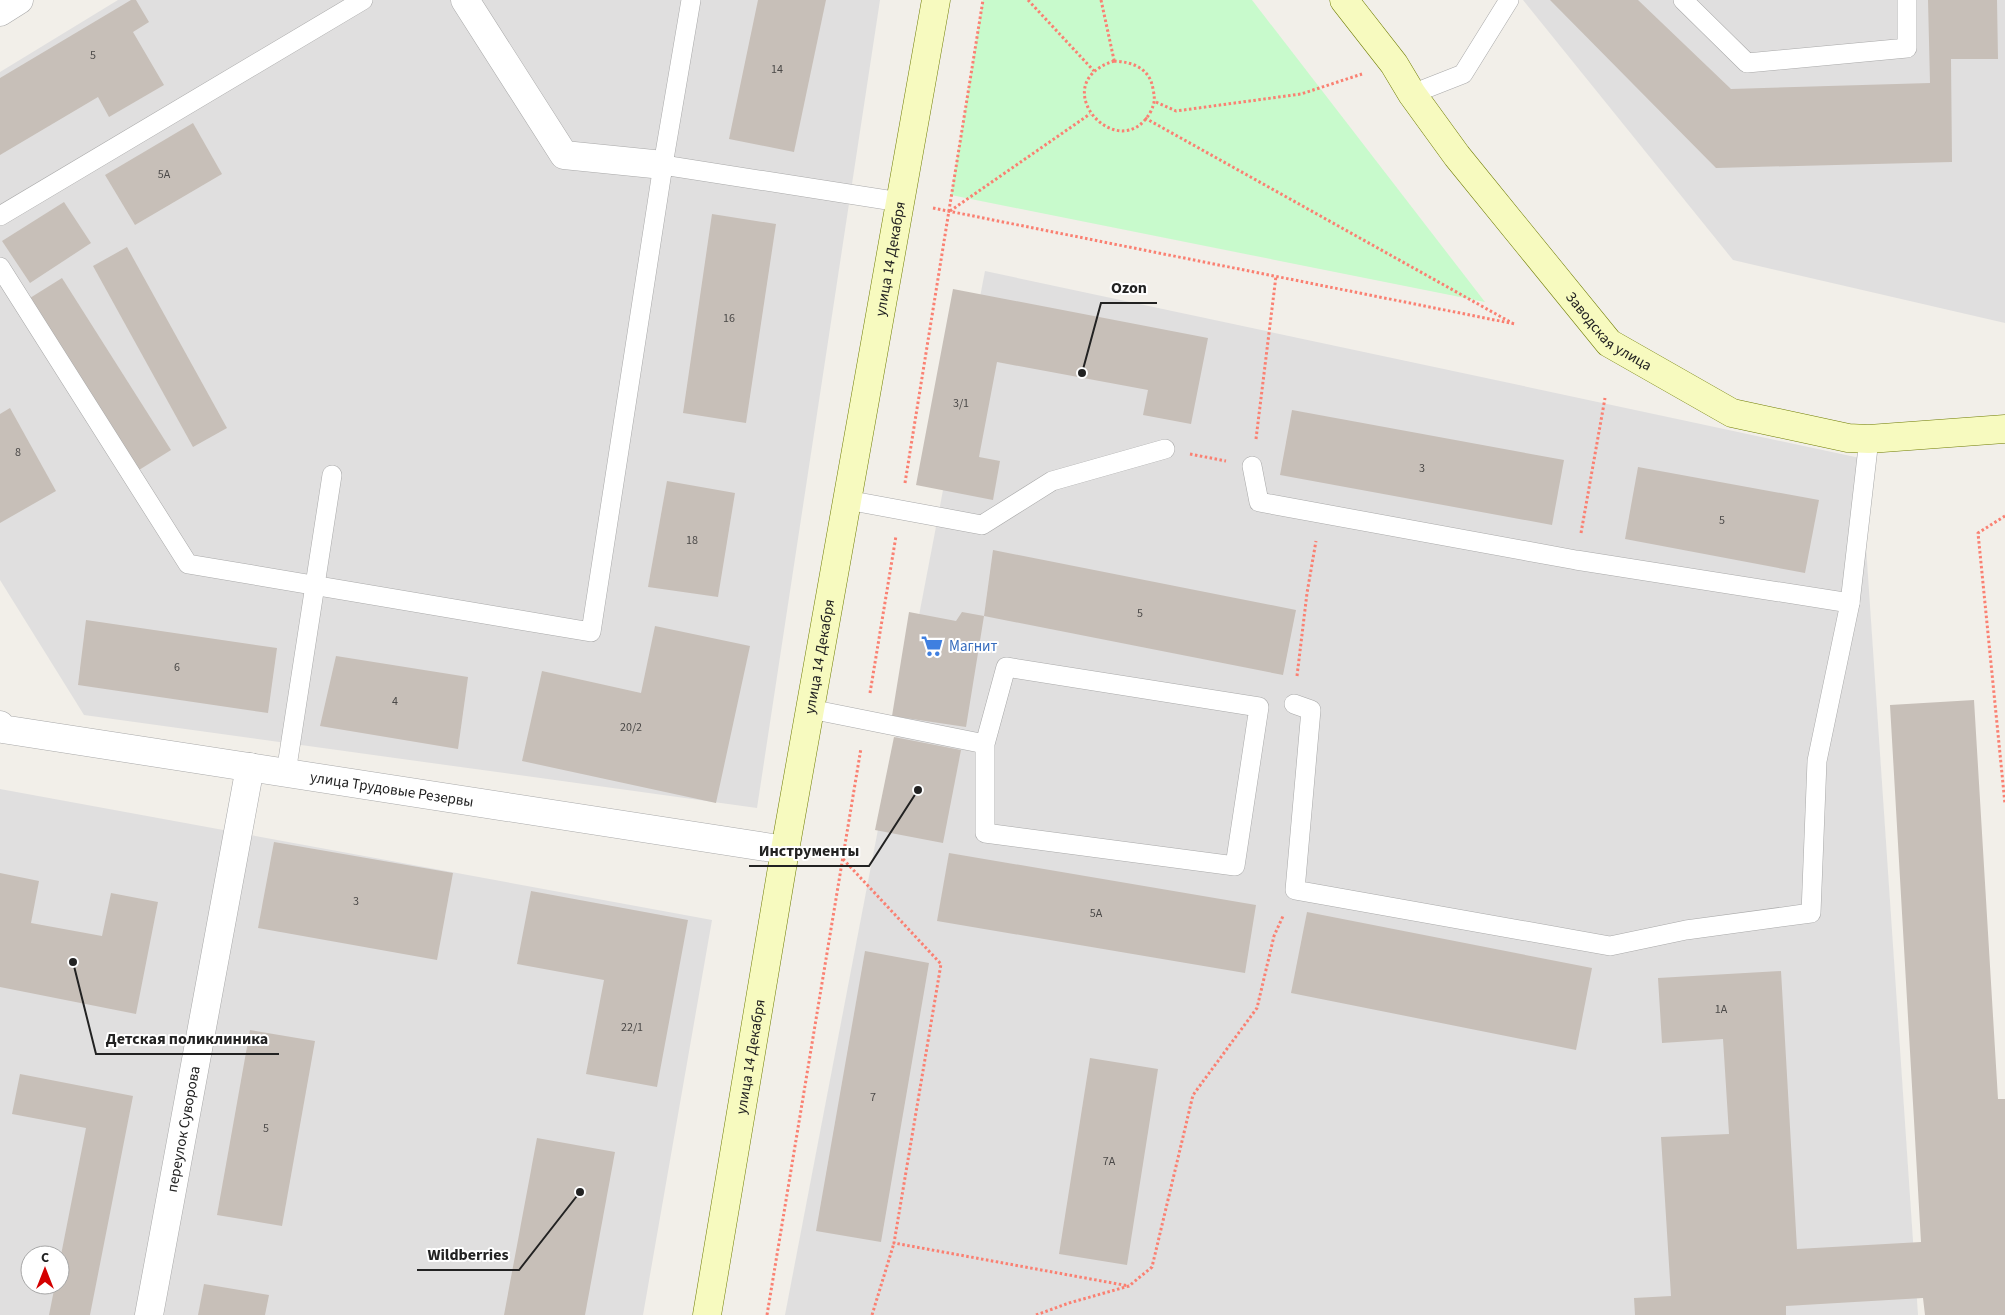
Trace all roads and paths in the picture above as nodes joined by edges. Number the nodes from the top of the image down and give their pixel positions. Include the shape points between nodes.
1 (19, 0) edge
2 (363, 0) edge
3 (465, 0) edge
4 (691, 0) edge
5 (936, 0) edge
6 (983, 0) edge
7 (1028, 0) edge
8 (1101, 0) edge
9 (1344, 0) edge
10 (1509, 0) edge
11 (1683, 0) edge
12 (1907, 0) edge
13 (0, 12) edge
14 (1114, 60) junction
15 (1394, 64) junction
16 (1095, 71) junction
17 (1412, 94) junction
18 (1156, 102) junction
19 (1090, 114) junction
20 (1145, 118) junction
21 (663, 165) junction
22 (900, 202) junction
23 (950, 211) junction
24 (0, 216) edge
25 (0, 267) edge
26 (1276, 276) junction
27 (1605, 398) dead end
28 (2005, 429) edge
29 (1869, 439) junction
30 (1165, 449) joint
31 (1252, 466) junction
32 (332, 475) dead end
33 (904, 486) dead end
34 (847, 500) junction
35 (1321, 513) junction
36 (2005, 516) edge
37 (896, 535) dead end
38 (1576, 560) junction
39 (316, 586) junction
40 (1850, 603) junction
41 (868, 702) dead end
42 (1294, 704) joint
43 (810, 708) junction
44 (1, 728) edge
45 (862, 741) dead end
46 (986, 744) junction
47 (250, 767) junction
48 (286, 773) junction
49 (2005, 804) edge
50 (785, 850) junction
51 (842, 859) junction
52 (1295, 890) junction
53 (894, 1243) junction
54 (1129, 1286) junction
55 (150, 1315) edge
56 (707, 1315) edge
57 (767, 1315) edge
58 (872, 1315) edge
59 (1036, 1315) edge

1 - 13 street
2 - 24 lane
3 - 21 street via 564,154
4 - 21 lane
5 - 22 main road, улица 14 Декабря
6 - 23 path
7 - 16 path
8 - 14 path
9 - 15 main road, Заводская улица
10 - 17 lane via 1463,74
11 - 12 lane via 1747,63 1907,48
14 - 16 path
14 - 18 path via 1137,65 1146,72 1152,81
15 - 17 main road, Заводская улица
15 - 18 path via 1301,94 1176,111
16 - 19 path via 1085,92
17 - 29 main road, Заводская улица via 1457,156 1609,343 1732,413 1848,438
18 - 20 path
19 - 20 path via 1098,123 1119,130 1131,128
19 - 23 path
20 - 26 path via 1515,324
21 - 22 lane
21 - 39 lane via 591,632
22 - 23 path
22 - 34 main road, улица 14 Декабря
23 - 26 path
23 - 33 path
25 - 39 lane via 188,564
26 - 31 path
27 - 38 path
28 - 29 main road, Заводская улица
29 - 40 lane
30 - 31 path
30 - 34 lane via 1052,481 982,525
31 - 35 lane via 1260,502
32 - 39 lane
34 - 43 main road, улица 14 Декабря
35 - 38 lane
35 - 42 path via 1307,593
36 - 49 path via 1978,533
37 - 41 path
38 - 40 lane
39 - 48 lane
40 - 52 lane via 1817,760 1811,913 1686,930 1610,946
42 - 52 lane via 1311,710
43 - 46 lane
43 - 50 main road, улица 14 Декабря
44 - 47 street, улица Трудовые Резервы
45 - 51 path
46 - 46 lane via 1006,666 1260,707 1235,866 985,833
47 - 48 street, улица Трудовые Резервы
47 - 55 street, переулок Суворова
48 - 50 street, улица Трудовые Резервы
50 - 56 main road, улица 14 Декабря
51 - 53 path via 941,964
51 - 57 path
52 - 54 path via 1274,936 1257,1008 1193,1095 1152,1267
53 - 54 path
53 - 58 path
54 - 59 path

